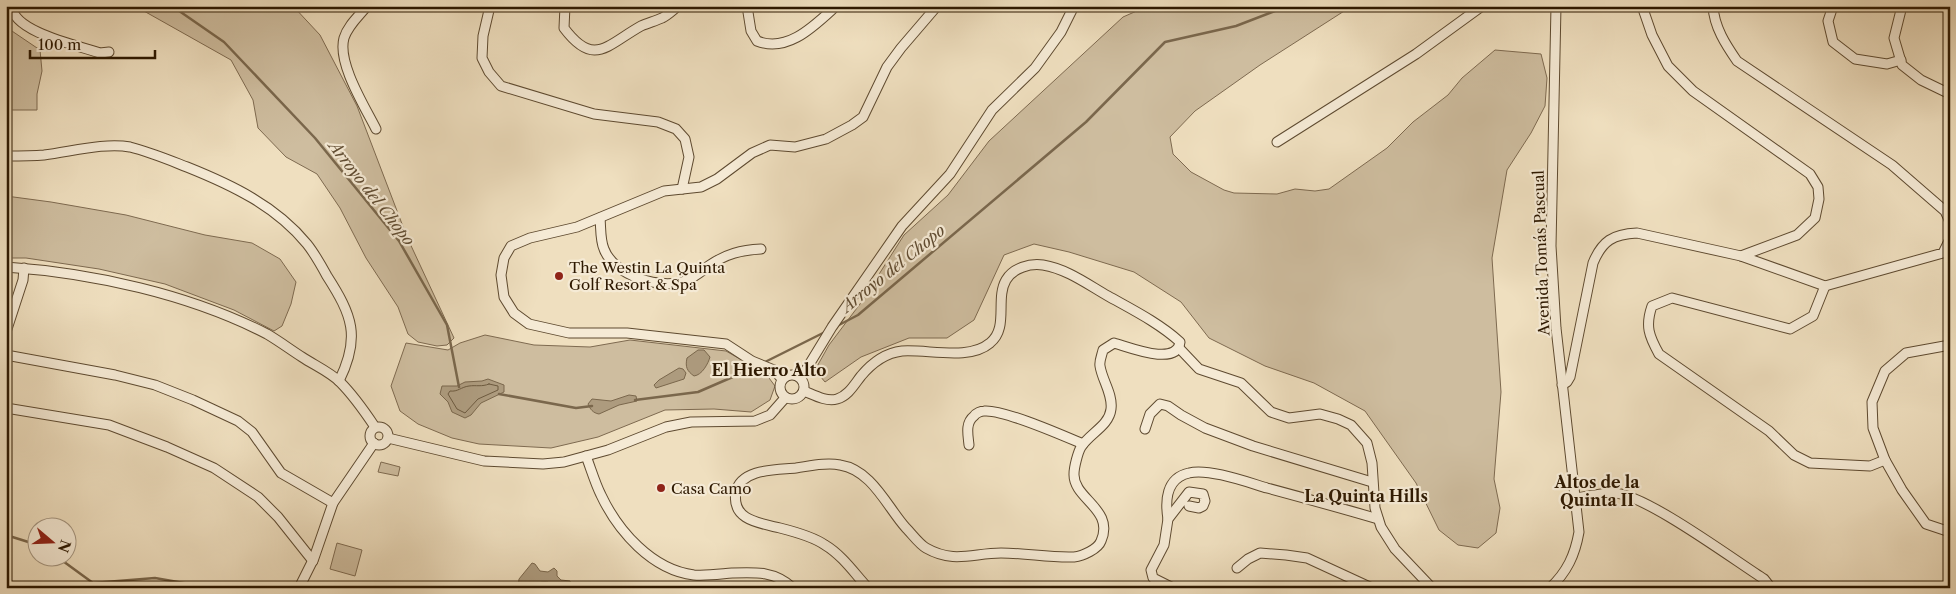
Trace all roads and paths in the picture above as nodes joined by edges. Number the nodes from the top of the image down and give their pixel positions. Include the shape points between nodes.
1 (12, 6) edge
2 (367, 6) edge
3 (490, 6) edge
4 (565, 6) edge
5 (678, 6) edge
6 (747, 6) edge
7 (836, 6) edge
8 (937, 6) edge
9 (1074, 6) edge
10 (1482, 6) edge
11 (1556, 6) edge
12 (1642, 6) edge
13 (1714, 6) edge
14 (1833, 6) edge
15 (1902, 6) edge
16 (109, 52) dead end
17 (1901, 60) junction
18 (1950, 94) edge
19 (376, 129) dead end
20 (1277, 142) dead end
21 (6, 156) edge
22 (682, 190) junction
23 (600, 218) junction
24 (1950, 222) edge
25 (1950, 239) edge
26 (761, 249) dead end
27 (1741, 256) junction
28 (6, 267) edge
29 (24, 268) junction
30 (1825, 286) junction
31 (6, 332) edge
32 (1950, 345) edge
33 (1180, 349) junction
34 (6, 355) edge
35 (801, 378) junction
36 (782, 380) junction
37 (339, 381) junction
38 (1562, 385) junction
39 (804, 391) junction
40 (785, 398) junction
41 (6, 408) edge
42 (376, 428) junction
43 (1145, 429) dead end
44 (388, 438) junction
45 (374, 443) junction
46 (1083, 444) junction
47 (969, 445) dead end
48 (586, 456) junction
49 (1885, 460) junction
50 (1372, 482) junction
51 (1576, 498) junction
52 (333, 502) junction
53 (1189, 506) dead end
54 (1378, 518) junction
55 (1168, 520) junction
56 (1950, 532) edge
57 (313, 562) junction
58 (1237, 568) dead end
59 (1429, 587) edge
60 (299, 588) edge
61 (793, 588) edge
62 (868, 588) edge
63 (1174, 588) edge
64 (1372, 588) edge
65 (1550, 588) edge
66 (1771, 588) edge

1 - 16 street via 16,19 29,28 100,53
2 - 19 street via 349,28 344,39 344,54 351,78
3 - 22 street via 482,58 488,72 501,86 594,114 658,122 676,129 685,139 689,157
4 - 5 street via 564,28 574,42 587,50 612,45
6 - 7 street via 751,31 757,41 774,45 786,43 811,28
8 - 22 street via 887,67 863,116 852,125 826,139 795,148 770,145 752,153 717,179 701,187
9 - 35 street via 1062,32 1035,68 992,110 950,174 902,226
10 - 20 street via 1416,54
11 - 38 street, Avenida Tomás Pascual via 1551,246
12 - 27 street via 1668,66 1693,91 1810,174 1818,187 1816,218 1797,235
13 - 24 street via 1724,43 1738,61 1892,165 1945,211
14 - 17 street via 1828,21 1833,42 1855,59 1888,64
15 - 17 street via 1894,38
17 - 18 street via 1921,80
21 - 37 street via 128,147 214,178 257,201 287,223 308,245 340,296 350,318 352,336 348,363
22 - 23 street via 664,191
23 - 26 street via 603,248 610,261 626,273 650,282 670,285 688,280 730,254
23 - 36 street via 511,246 504,258 501,275 504,297 514,313 530,324 569,333 627,333 726,344 752,361 774,370
25 - 30 street via 1942,253
27 - 30 street
27 - 38 street via 1637,233 1622,234 1608,240 1593,263 1570,377
28 - 29 street
29 - 31 street
29 - 37 street via 114,282 188,302 268,335
30 - 49 street via 1813,316 1790,328 1672,298 1652,306 1647,319 1650,337 1659,354 1770,431 1794,455 1810,463 1870,466
32 - 49 street via 1906,353 1885,371 1872,402 1873,428
33 - 39 street via 1180,342 1165,328 1064,271 1041,265 1028,266 1015,270 1006,280 1001,295 1001,326 995,340 984,348 971,352 900,351 881,357 862,374 848,393 836,399 823,399
33 - 46 street via 1160,355 1114,343 1103,350 1100,364 1111,409 1106,421
33 - 50 street via 1198,369 1241,383 1271,412 1289,418 1320,414 1351,425 1367,443
34 - 52 street via 115,375 155,385 193,400 238,421 252,432 281,474
35 - 36 street via 791,375
35 - 39 street
36 - 40 street via 780,386
37 - 42 street
38 - 51 street, Avenida Tomás Pascual
39 - 40 street via 792,400
40 - 48 street via 770,415 755,421 675,425
41 - 57 street via 110,425 214,468 258,497
42 - 44 street via 386,430
42 - 45 street via 370,435
43 - 50 street via 1150,414 1160,404 1205,428 1245,443
44 - 45 street via 383,444
44 - 48 street via 484,461 543,464
45 - 52 street
46 - 47 street via 1015,418 982,411 968,424
46 - 62 street via 1073,475 1078,488 1103,520 1104,532 1101,543 1076,557 999,553 959,558 942,556 925,548 859,472 842,465 758,472 745,478 737,487 735,499 747,519 825,544
48 - 61 street via 601,496 619,526 654,561 694,575 774,574
49 - 56 street via 1926,524
50 - 54 street
51 - 65 street, Avenida Tomás Pascual via 1579,532 1572,561
51 - 66 street via 1615,493 1632,497 1764,579
52 - 57 street
53 - 55 street via 1203,506 1203,494 1189,492
54 - 55 street via 1225,476 1197,472 1176,479 1169,490 1165,502
54 - 59 street via 1395,549
55 - 63 street via 1164,545 1151,570 1153,578
57 - 60 street
58 - 64 street via 1260,553 1307,558

